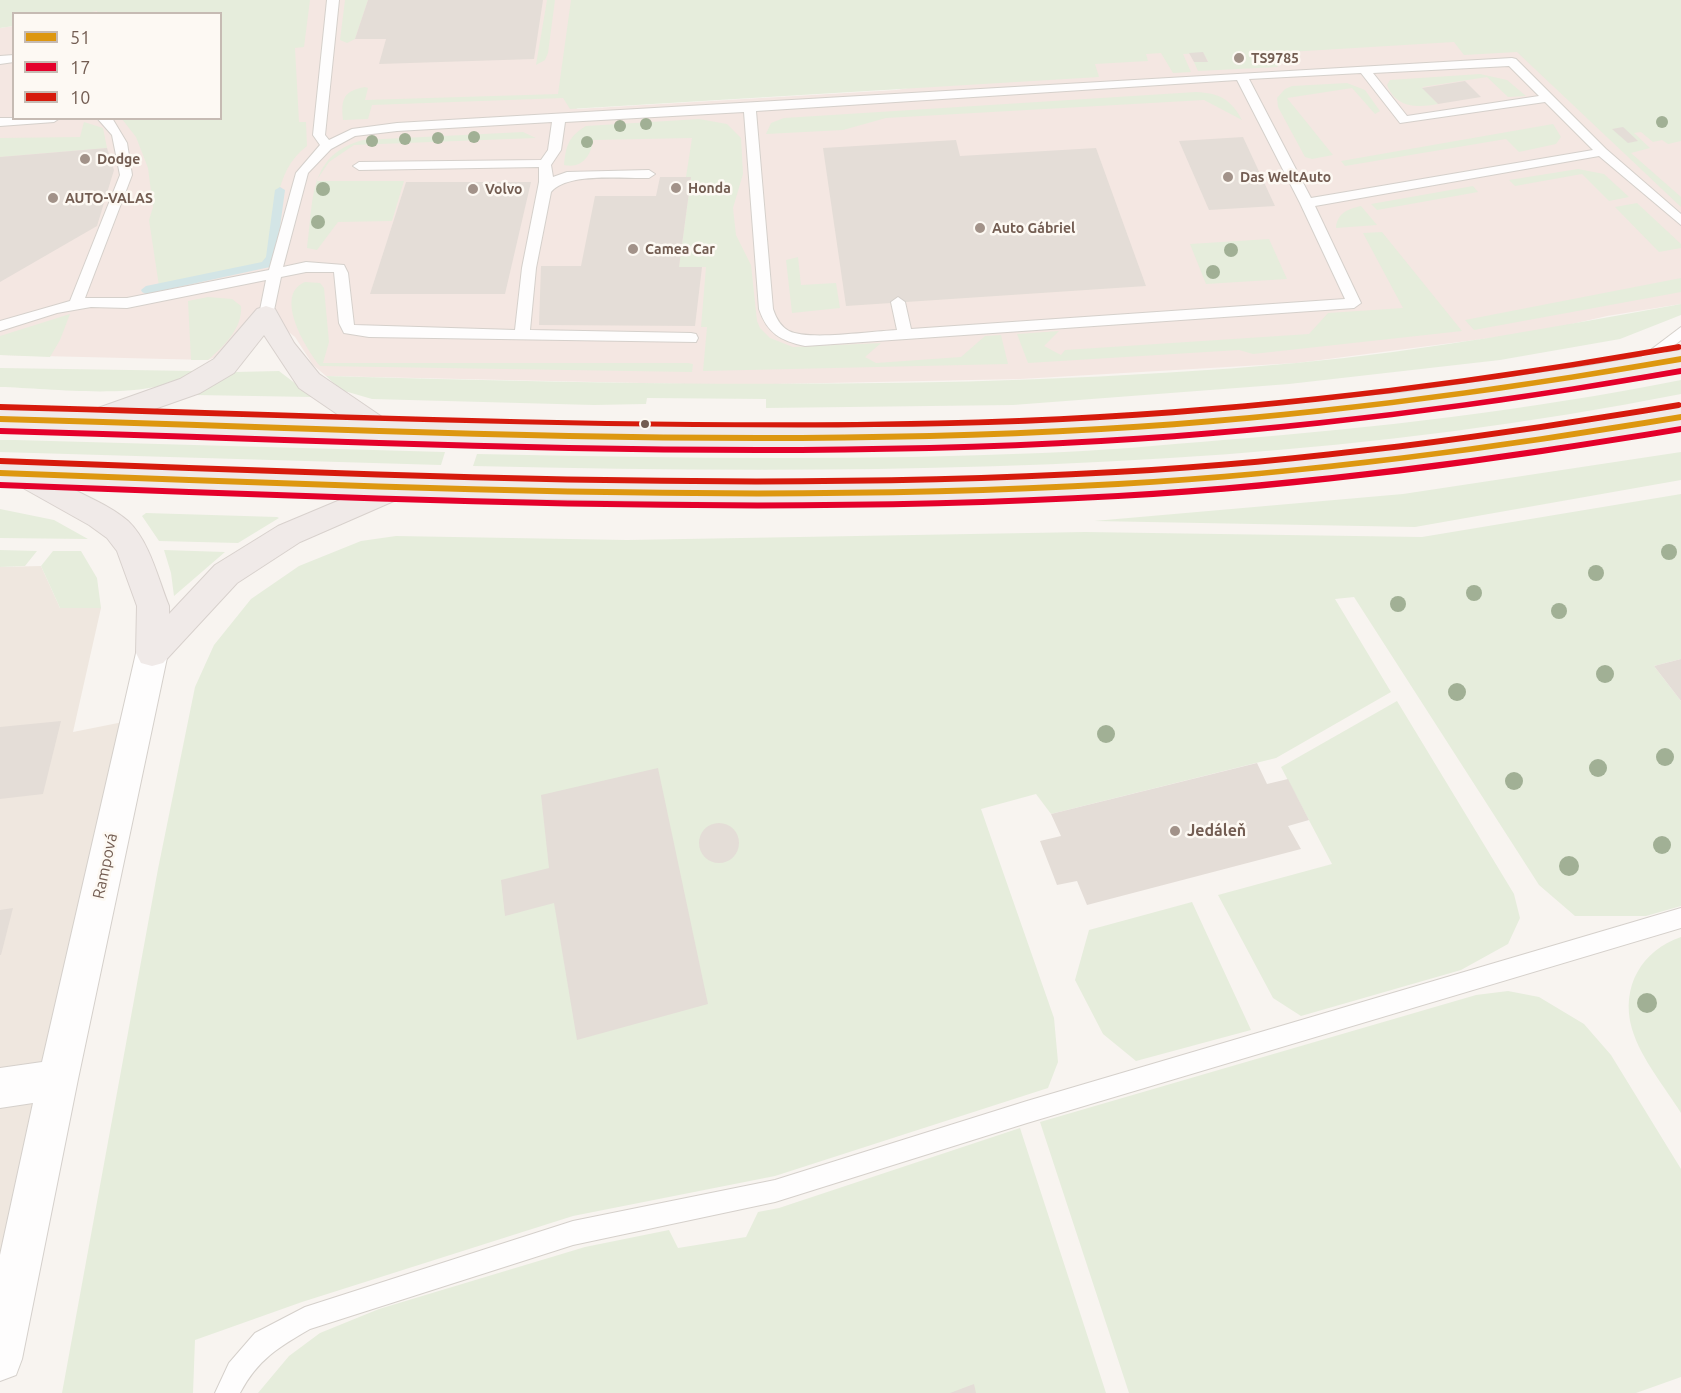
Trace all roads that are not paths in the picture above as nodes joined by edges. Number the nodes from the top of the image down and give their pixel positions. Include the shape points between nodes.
1 (333, 0) edge
2 (1364, 69) junction
3 (1241, 76) junction
4 (1549, 98) junction
5 (750, 108) junction
6 (559, 119) junction
7 (27, 120) edge
8 (106, 120) edge
9 (0, 122) edge
10 (327, 146) junction
11 (1602, 152) junction
12 (544, 165) junction
13 (359, 166) dead end
14 (649, 174) dead end
15 (543, 192) junction
16 (1307, 203) junction
17 (1681, 221) edge
18 (274, 274) junction
19 (898, 302) dead end
20 (76, 304) junction
21 (266, 315) junction
22 (0, 326) edge
23 (1681, 332) edge
24 (905, 334) junction
25 (522, 335) junction
26 (691, 339) dead end
27 (1681, 359) edge
28 (1637, 368) junction
29 (1681, 417) edge
30 (0, 419) edge
31 (90, 421) junction
32 (380, 430) junction
33 (9, 474) edge
34 (406, 486) junction
35 (152, 653) junction
36 (1681, 918) edge
37 (58, 1079) junction
38 (0, 1088) edge
39 (0, 1359) edge
40 (227, 1393) edge

1 - 10 lane via 319,135
2 - 3 lane
2 - 4 lane via 1512,62
2 - 4 lane via 1404,120
3 - 5 lane
3 - 16 lane
4 - 11 lane
5 - 6 lane
5 - 24 lane via 770,323 778,333 805,341
6 - 10 lane via 382,128 352,133
6 - 12 lane via 556,151
7 - 9 lane
8 - 20 lane via 121,142 126,175
10 - 18 lane via 302,173
11 - 16 lane
11 - 17 lane
12 - 13 lane via 528,162
12 - 15 lane
14 - 15 lane via 567,176 551,183
15 - 25 lane via 528,266
16 - 24 lane via 1354,303
18 - 20 lane via 127,303
18 - 21 lane
18 - 25 lane via 306,267 339,268 346,323 356,331
19 - 24 lane
20 - 22 lane
21 - 31 highway via 233,358 205,378
21 - 32 highway via 309,381
23 - 28 lane
25 - 26 lane
27 - 28 highway
28 - 32 highway via 1349,409 1041,432 777,437
29 - 34 highway via 1376,462 1149,482 810,493
30 - 31 highway
31 - 32 highway
33 - 34 highway
33 - 35 highway via 100,517 118,530 130,546 153,606
34 - 35 highway via 299,529 264,548 226,574
35 - 37 street, Rampová
36 - 40 lane via 775,1191 573,1233 305,1319 264,1342 238,1372
37 - 38 street
37 - 39 street, Rampová

